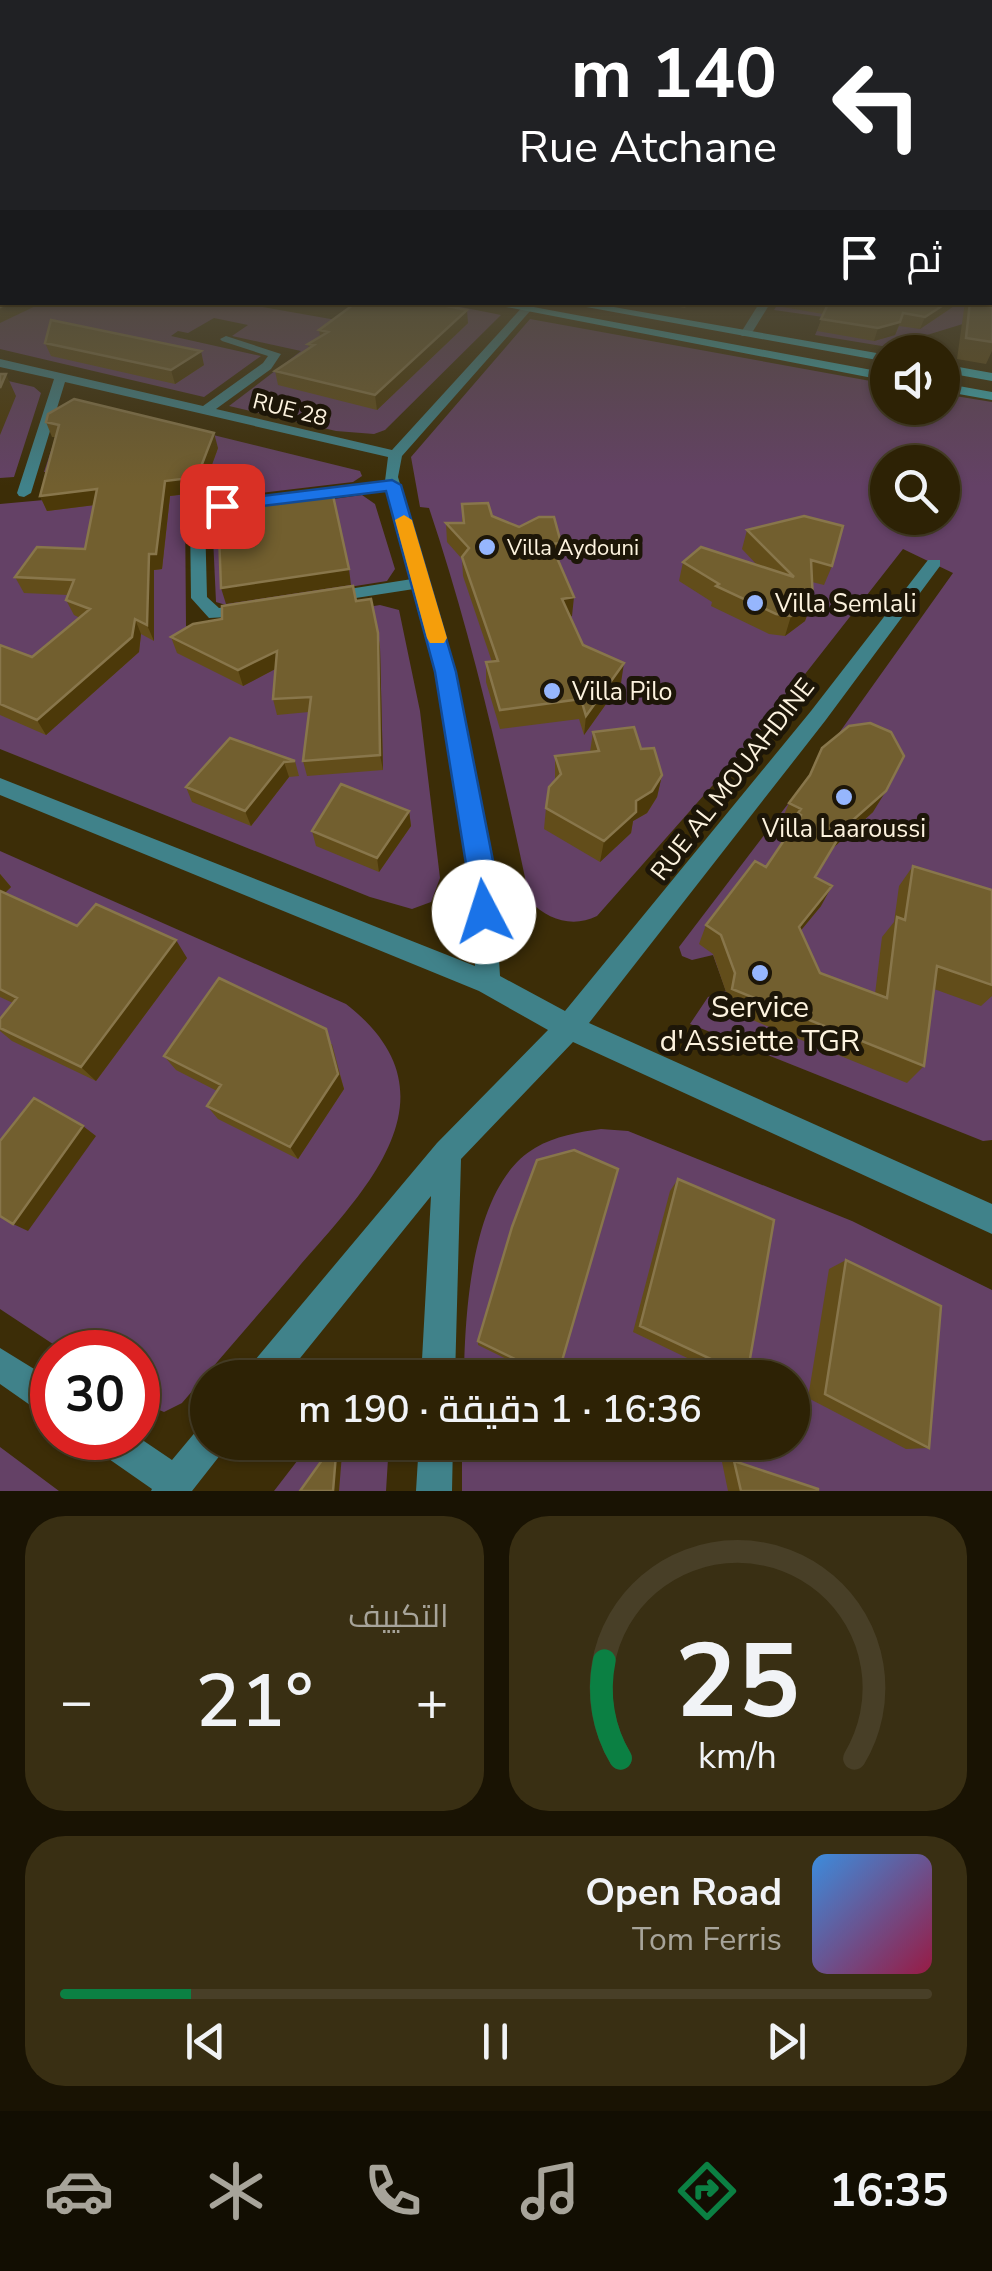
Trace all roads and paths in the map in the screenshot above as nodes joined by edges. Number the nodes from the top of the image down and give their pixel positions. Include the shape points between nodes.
1 (251, 347) edge
2 (493, 347) edge
3 (734, 347) edge
4 (820, 347) edge
5 (870, 355) edge
6 (0, 363) edge
7 (960, 371) edge
8 (870, 373) edge
9 (992, 377) edge
10 (60, 380) junction
11 (960, 391) edge
12 (992, 396) edge
13 (207, 410) junction
14 (395, 455) junction
15 (392, 485) junction
16 (24, 493) dead end
17 (934, 563) dead end
18 (422, 582) junction
19 (308, 600) edge
20 (271, 606) edge
21 (0, 786) edge
22 (488, 982) junction
23 (569, 1027) junction
24 (447, 1153) junction
25 (992, 1219) edge
26 (277, 1360) edge
27 (439, 1360) edge
28 (0, 1364) edge
29 (30, 1385) edge
30 (137, 1460) edge
31 (194, 1460) edge
32 (435, 1460) edge
33 (172, 1487) edge
34 (434, 1491) edge

1 - 13 street via 275,354
2 - 14 street
3 - 8 main road
4 - 5 main road
6 - 10 street, RUE 28
7 - 9 main road
10 - 13 street, RUE 28
10 - 16 street
11 - 12 main road
13 - 14 street, RUE 28
14 - 15 street
15 - 18 street
15 - 20 street via 207,510 198,518 199,598 207,609 215,614
17 - 23 street, RUE AL MOUAHDINE
18 - 19 street
18 - 22 street via 446,672 483,876
21 - 22 street
22 - 23 street
23 - 24 street, RUE AL MOUAHDINE
23 - 25 street
24 - 26 street, RUE AL MOUAHDINE
24 - 27 street
28 - 29 street
30 - 33 street
31 - 33 street
32 - 34 street

